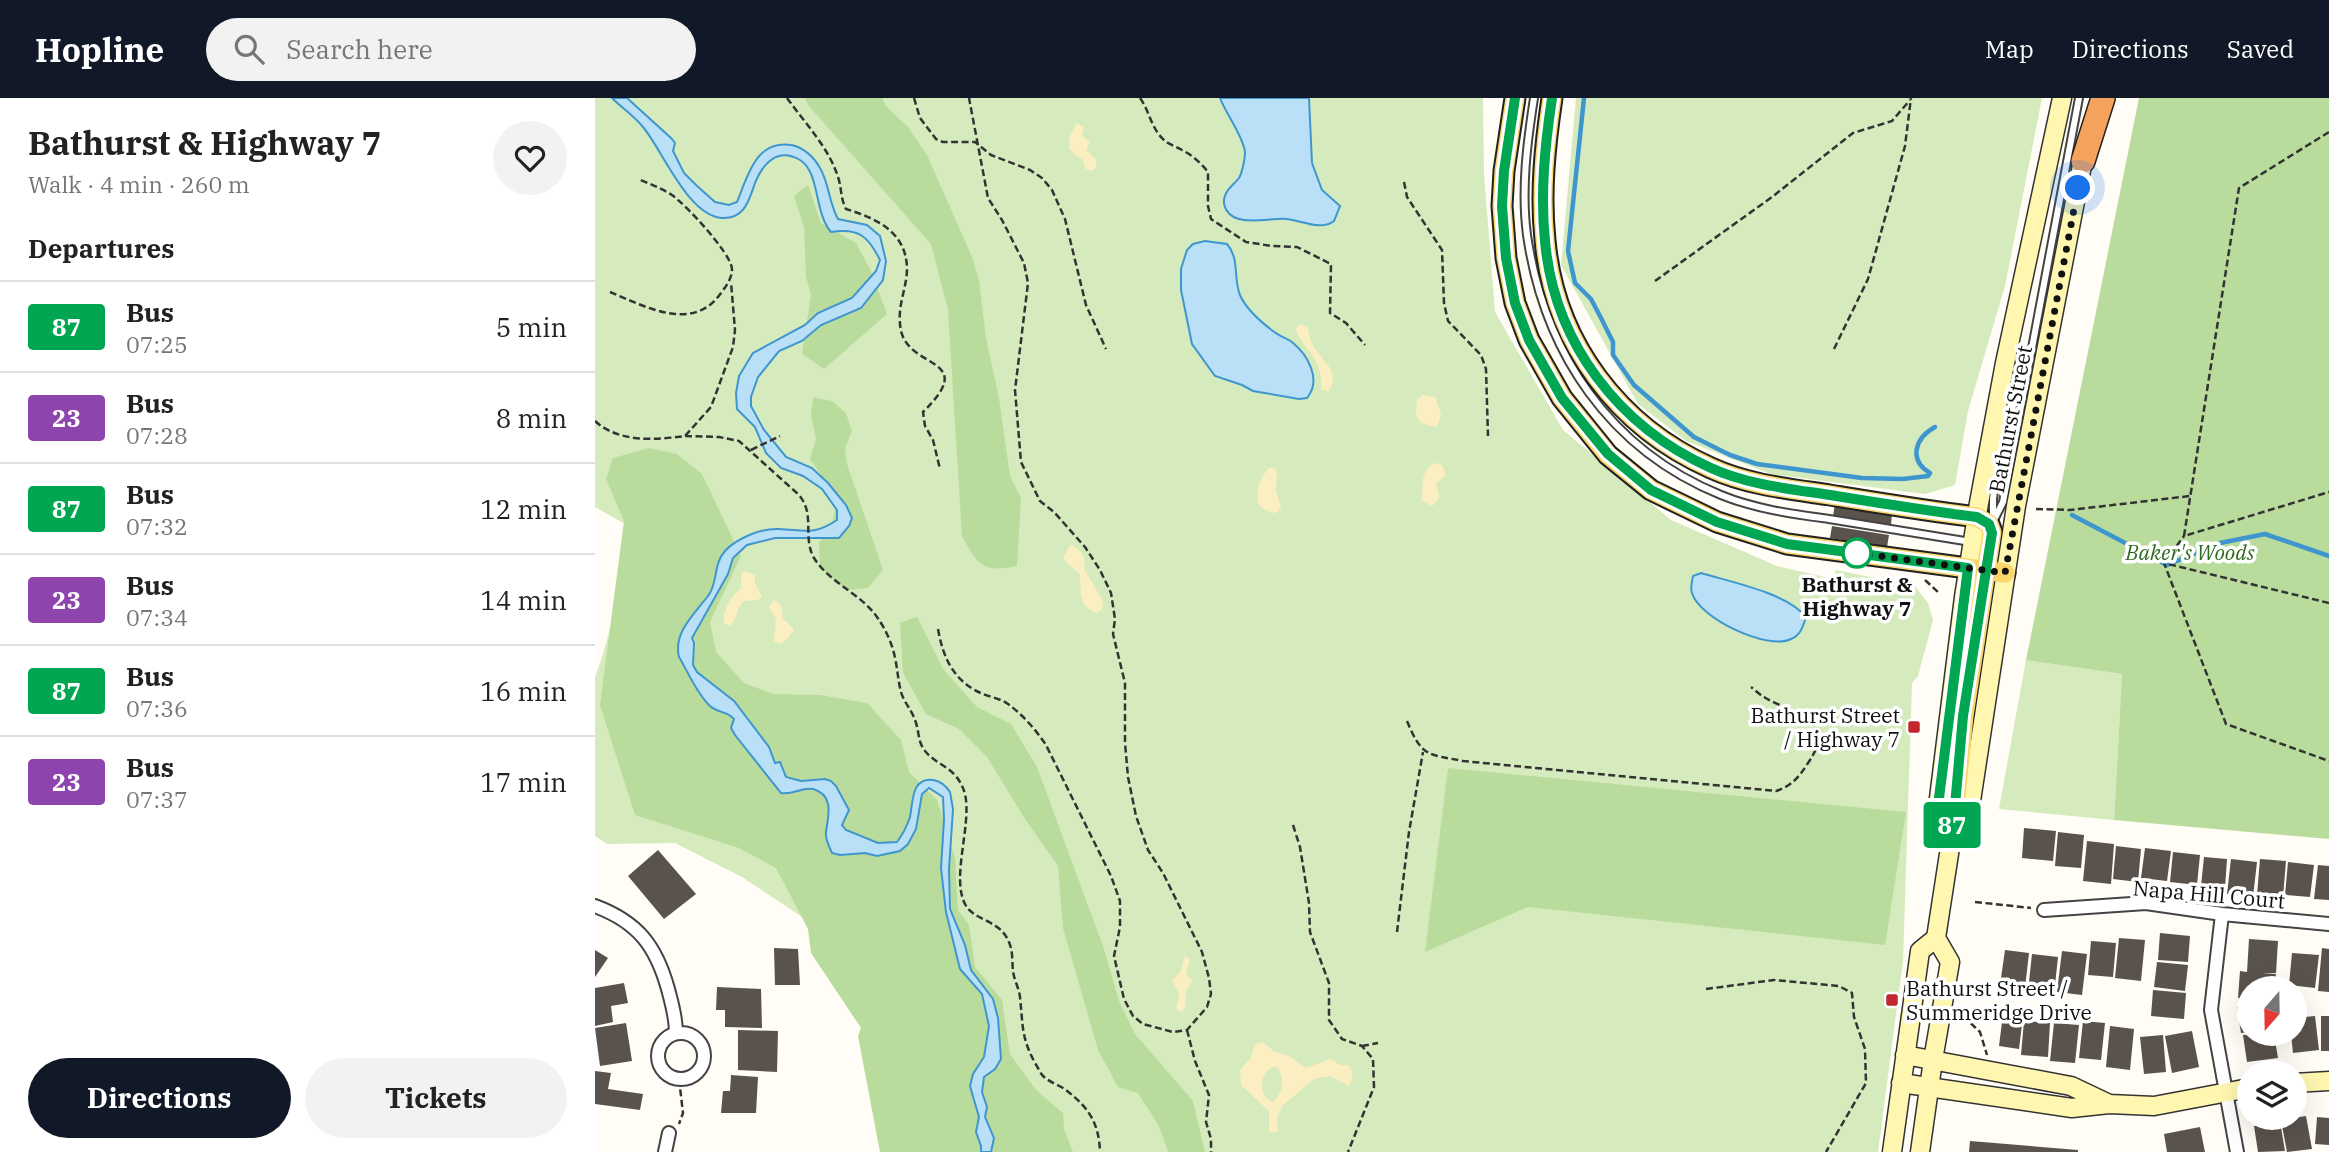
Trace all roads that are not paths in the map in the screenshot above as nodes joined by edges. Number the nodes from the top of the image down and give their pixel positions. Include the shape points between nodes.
1 (1515, 98) edge
2 (1534, 98) edge
3 (1552, 98) edge
4 (2062, 98) edge
5 (2079, 98) edge
6 (2095, 98) edge
7 (2103, 98) edge
8 (2083, 161) junction
9 (1987, 523) junction
10 (1972, 542) junction
11 (1986, 570) junction
12 (1953, 828) joint
13 (595, 906) edge
14 (2044, 910) road end
15 (2222, 914) junction
16 (2329, 924) edge
17 (1936, 938) junction
18 (676, 1033) junction
19 (1905, 1055) junction
20 (1933, 1060) junction
21 (2329, 1081) edge
22 (2307, 1082) edge
23 (1901, 1083) junction
24 (1929, 1087) junction
25 (2237, 1090) edge
26 (2226, 1091) junction
27 (2109, 1104) junction
28 (669, 1133) road end
29 (665, 1152) edge
30 (1892, 1152) edge
31 (1920, 1152) edge
32 (2237, 1152) edge

1 - 11 main road via 1502,206 1515,303 1529,340 1562,398 1608,454 1651,490 1717,522 1787,544
2 - 10 lane via 1525,189 1527,235 1541,297 1570,363 1618,429 1649,456 1722,496 1758,507
3 - 9 main road via 1543,201 1551,279 1589,368 1630,416 1667,445 1713,469 1764,485
4 - 9 main road, Bathurst Street via 2005,363
5 - 9 lane via 2003,502
6 - 8 main road, Bathurst Street
7 - 8 highway
8 - 11 main road, Bathurst Street
9 - 10 main road, Bathurst Street
9 - 11 main road
10 - 11 main road, Bathurst Street
11 - 12 main road via 1963,716
12 - 17 main road
13 - 18 street via 628,923 653,950 667,986
14 - 15 street, Napa Hill Court via 2146,903
15 - 16 street, Napa Hill Court
15 - 26 street via 2211,1010
17 - 19 main road via 1920,951
17 - 20 main road via 1950,962
18 - 18 street via 689,1034 700,1043 704,1057 693,1076 679,1079 665,1072 658,1059 662,1044
19 - 20 main road
19 - 23 main road
20 - 24 main road
20 - 27 main road via 2071,1086
21 - 22 main road
23 - 24 main road
23 - 30 main road
24 - 27 main road via 2072,1108
24 - 31 main road
25 - 26 main road
26 - 27 main road via 2154,1105
26 - 32 street
28 - 29 street

